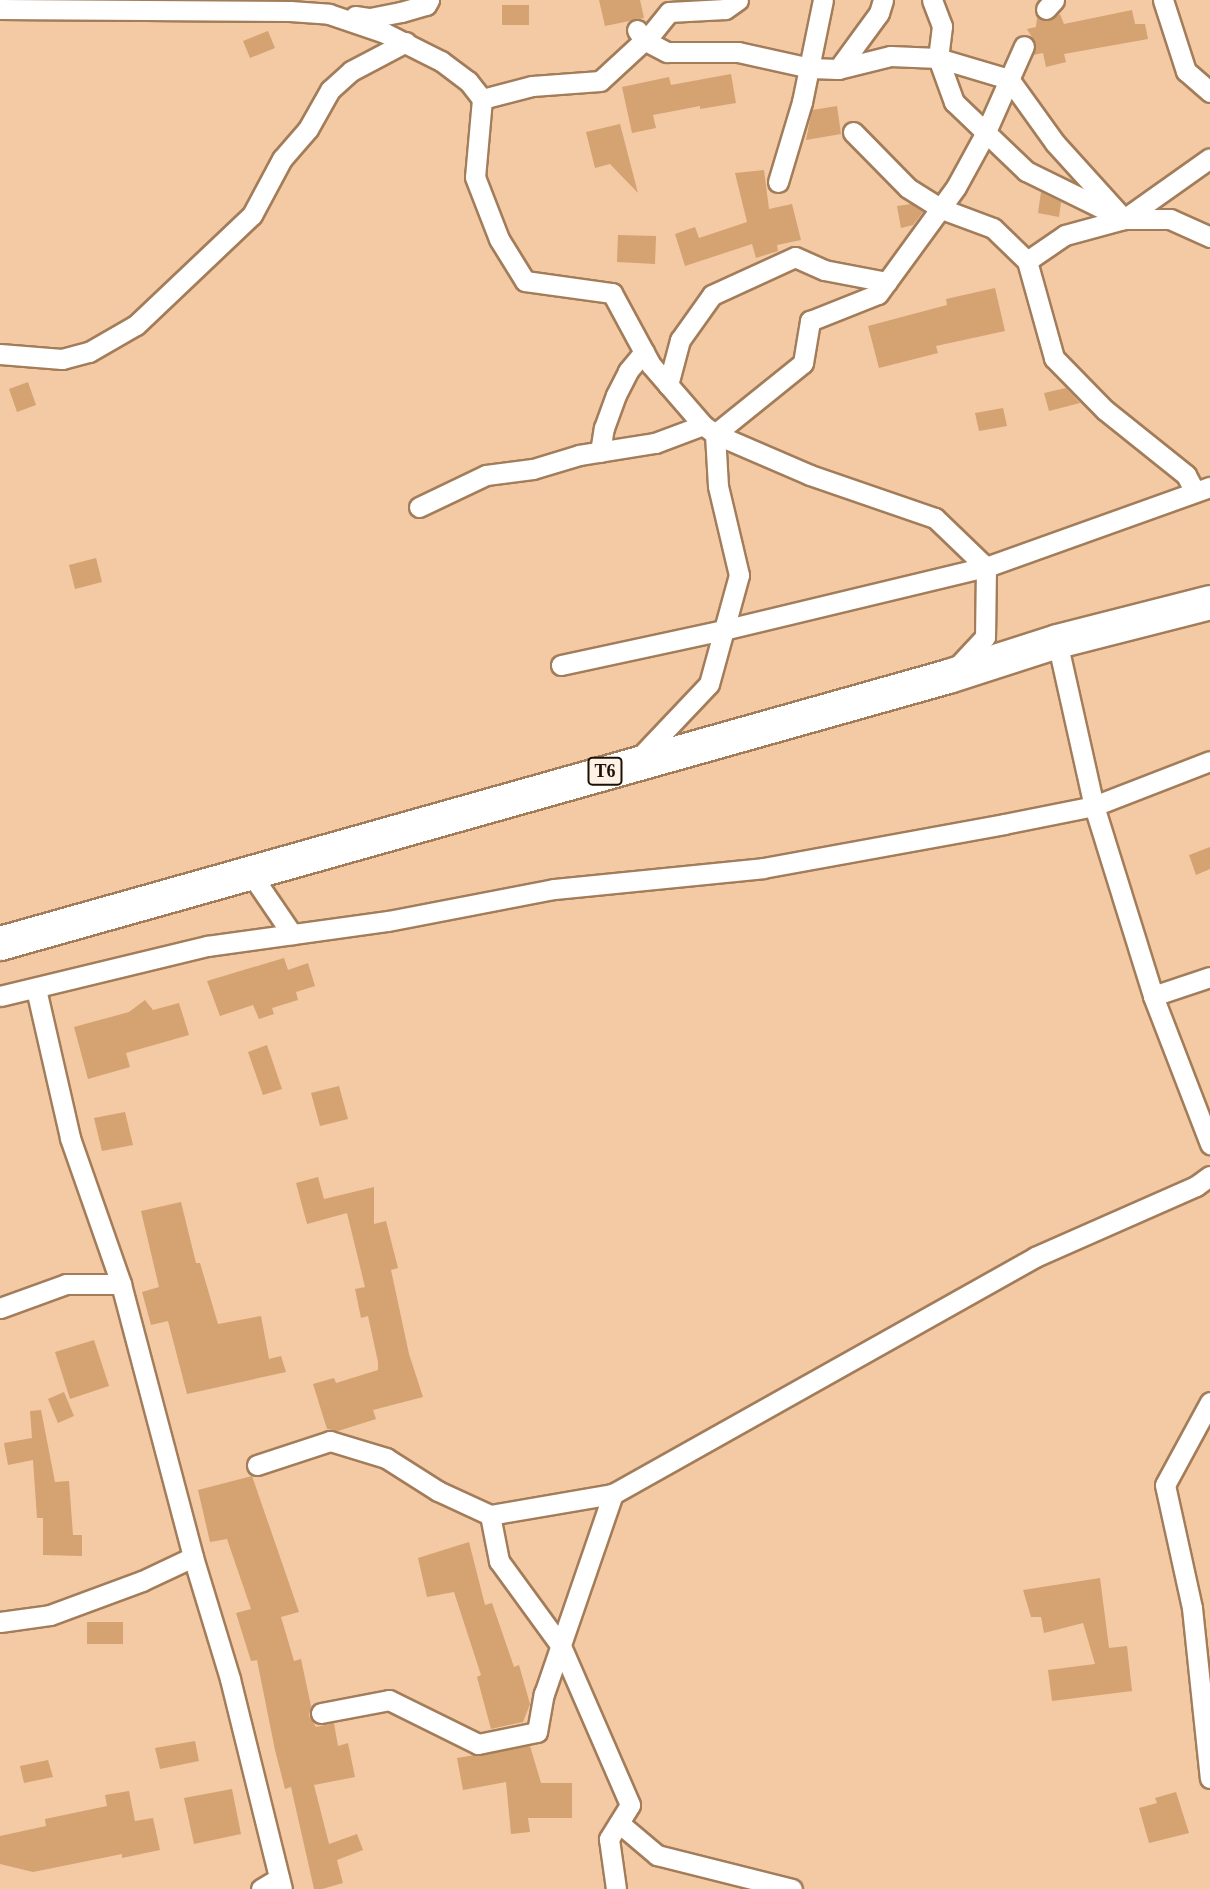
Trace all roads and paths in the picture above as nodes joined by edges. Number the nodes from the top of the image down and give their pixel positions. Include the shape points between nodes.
1 (429, 0) edge
2 (738, 0) edge
3 (823, 0) edge
4 (883, 0) edge
5 (932, 0) edge
6 (1163, 0) edge
7 (0, 9) edge
8 (329, 15) junction
9 (640, 35) junction
10 (406, 42) junction
11 (1024, 46) dead end
12 (938, 58) junction
13 (810, 68) junction
14 (838, 69) junction
15 (1009, 79) junction
16 (1210, 92) edge
17 (482, 99) junction
18 (853, 132) dead end
19 (985, 134) junction
20 (1210, 158) edge
21 (778, 182) dead end
22 (942, 209) junction
23 (1125, 219) junction
24 (1210, 237) edge
25 (1027, 261) junction
26 (887, 282) junction
27 (644, 352) junction
28 (0, 354) edge
29 (668, 385) junction
30 (709, 430) junction
31 (600, 452) junction
32 (1202, 489) edge
33 (419, 507) dead end
34 (986, 567) junction
35 (1210, 602) edge
36 (723, 631) junction
37 (985, 636) junction
38 (1057, 641) junction
39 (561, 664) dead end
40 (948, 676) junction
41 (1210, 761) edge
42 (634, 763) junction
43 (1094, 806) junction
44 (251, 874) junction
45 (292, 934) junction
46 (0, 943) edge
47 (1210, 977) edge
48 (36, 989) junction
49 (0, 996) edge
50 (1153, 996) junction
51 (1210, 1144) edge
52 (1210, 1176) edge
53 (121, 1284) junction
54 (0, 1308) edge
55 (1210, 1402) edge
56 (257, 1465) dead end
57 (614, 1494) junction
58 (490, 1515) junction
59 (193, 1557) junction
60 (0, 1622) edge
61 (561, 1646) junction
62 (321, 1713) dead end
63 (1210, 1778) edge
64 (619, 1823) junction
65 (280, 1884) edge
66 (261, 1889) edge
67 (616, 1889) edge
68 (792, 1889) edge

1 - 8 street via 426,5 370,19
2 - 9 street via 725,9 669,12
3 - 13 street
4 - 14 street via 879,13
5 - 12 street via 942,26
6 - 16 street via 1186,71
7 - 8 street
8 - 10 street
9 - 13 street via 667,52 738,52
9 - 17 street via 600,81 532,86
10 - 17 street via 468,80
10 - 28 street via 351,71 330,90 308,129 282,159 252,215 136,324 89,352 62,359
11 - 15 street
12 - 14 street via 890,56
12 - 15 street
12 - 19 street via 954,102
13 - 14 street
13 - 21 street via 791,149
15 - 19 street
15 - 23 street via 1055,143
17 - 27 street via 475,177 499,239 525,281 612,293
18 - 22 street via 908,188
19 - 22 street
19 - 23 street via 1026,171
20 - 23 street
22 - 25 street via 993,228
22 - 26 street
23 - 24 street via 1170,219
23 - 25 street via 1065,235
25 - 32 street via 1054,358 1105,410
26 - 29 street via 824,270 795,257 712,295 680,340
26 - 30 street via 878,295 810,321 803,363
27 - 29 street
27 - 31 street via 628,370 616,395
29 - 30 street
30 - 31 street
30 - 34 street via 810,475 935,518
30 - 36 street via 739,575
31 - 33 street via 486,475
32 - 34 street
34 - 36 street
34 - 37 street
35 - 38 highway, T6
36 - 39 street
36 - 42 street via 709,684
37 - 38 street via 1009,646
37 - 40 street
38 - 40 highway, T6
38 - 43 street
40 - 42 highway, T6
41 - 43 street
42 - 44 highway, T6
43 - 45 street via 763,867 554,889
43 - 50 street
44 - 45 street
44 - 46 highway, T6
45 - 48 street via 207,946
47 - 50 street
48 - 49 street
48 - 53 street via 69,1138
50 - 51 street
52 - 57 street via 1035,1257
53 - 54 street via 66,1284
53 - 59 street
55 - 63 street via 1165,1485 1192,1608
56 - 58 street via 330,1441 386,1458 438,1491
57 - 58 street
57 - 61 street
58 - 61 street via 499,1560
59 - 60 street via 50,1615
59 - 65 street via 230,1679
61 - 62 street via 537,1732 478,1744 389,1700
61 - 64 street via 630,1805
64 - 67 street via 609,1839
64 - 68 street via 657,1855
65 - 66 street

